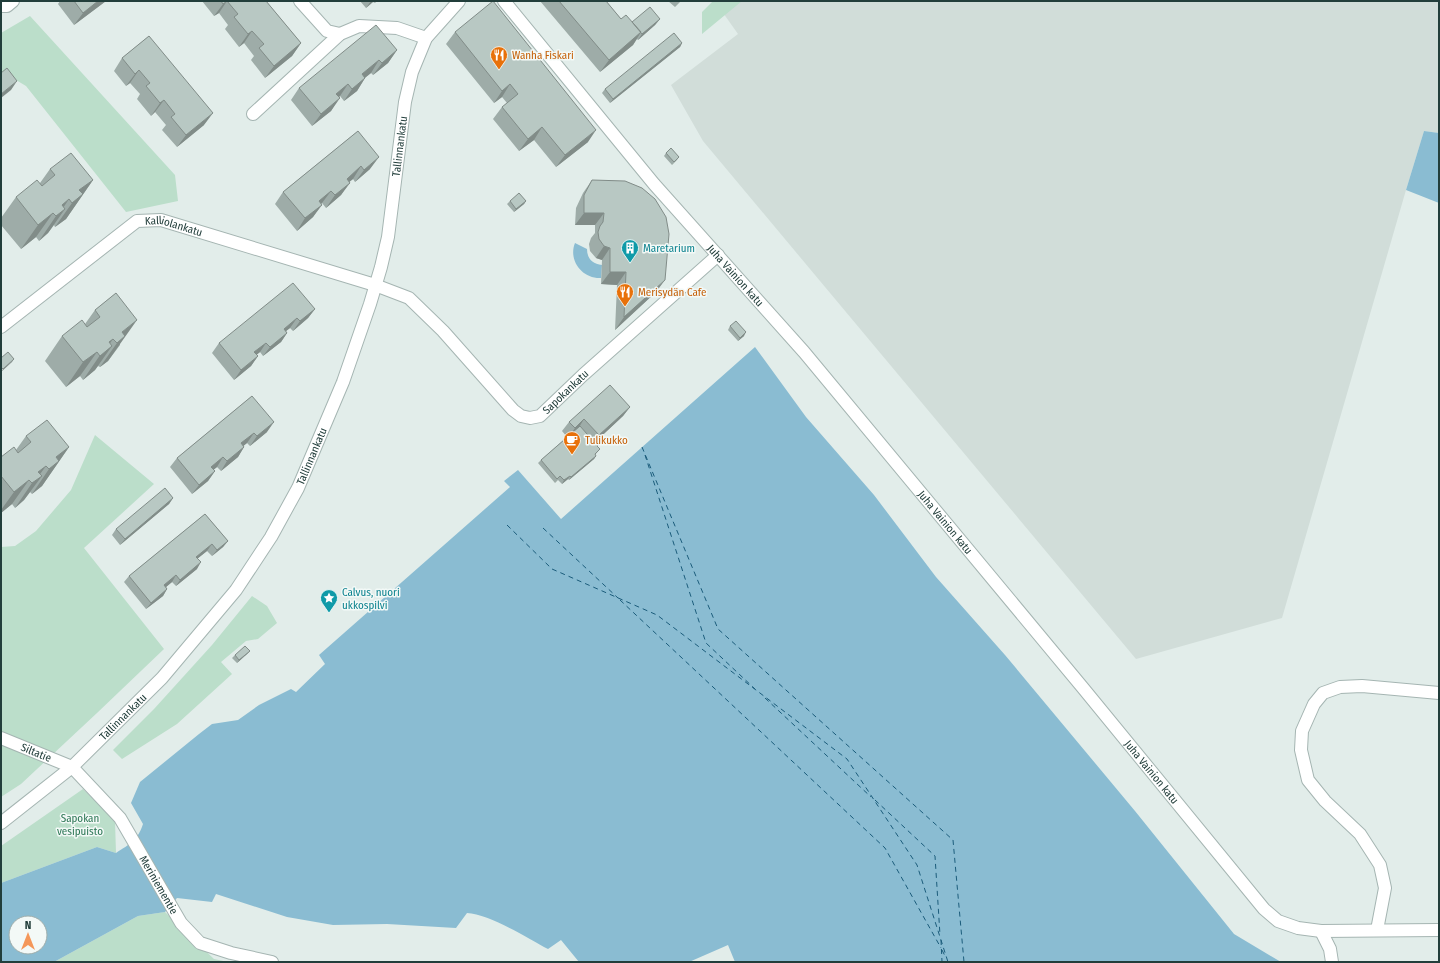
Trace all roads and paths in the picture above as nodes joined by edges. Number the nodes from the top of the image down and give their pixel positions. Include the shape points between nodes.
1 (13, 1) edge
2 (300, 1) edge
3 (459, 1) edge
4 (504, 1) edge
5 (1, 6) edge
6 (340, 34) junction
7 (426, 38) junction
8 (253, 114) dead end
9 (718, 255) junction
10 (375, 285) junction
11 (1, 327) edge
12 (1439, 693) edge
13 (1, 738) edge
14 (72, 768) junction
15 (1, 823) edge
16 (1377, 930) junction
17 (1439, 930) edge
18 (1321, 931) junction
19 (272, 962) edge
20 (1332, 962) edge

1 - 5 street via 7,6
2 - 6 street via 327,31
3 - 7 street, Tallinnankatu
4 - 9 street, Juha Vainion katu via 654,184
6 - 7 street via 359,26 397,28
6 - 8 street
7 - 10 street, Tallinnankatu via 412,72 405,102 388,237
9 - 10 street, Sapokankatu via 540,416 530,418 521,416 513,410 443,331 409,298
9 - 18 street, Juha Vainion katu via 804,352 1264,909 1278,921 1298,928
10 - 11 street, Kalliolankatu via 161,220 137,221
10 - 14 street, Tallinnankatu via 343,382 321,436 298,488 270,537 236,590 177,661
12 - 16 street via 1362,686 1340,687 1323,693 1314,704 1302,731 1300,750 1308,780 1325,801 1360,834 1380,866 1385,888
13 - 14 street, Siltatie
14 - 15 street, Tallinnankatu
14 - 19 street, Meriniementie via 120,818 181,923 200,942 231,953
16 - 17 street, Juha Vainion katu
16 - 18 street, Juha Vainion katu
18 - 20 street via 1330,949

